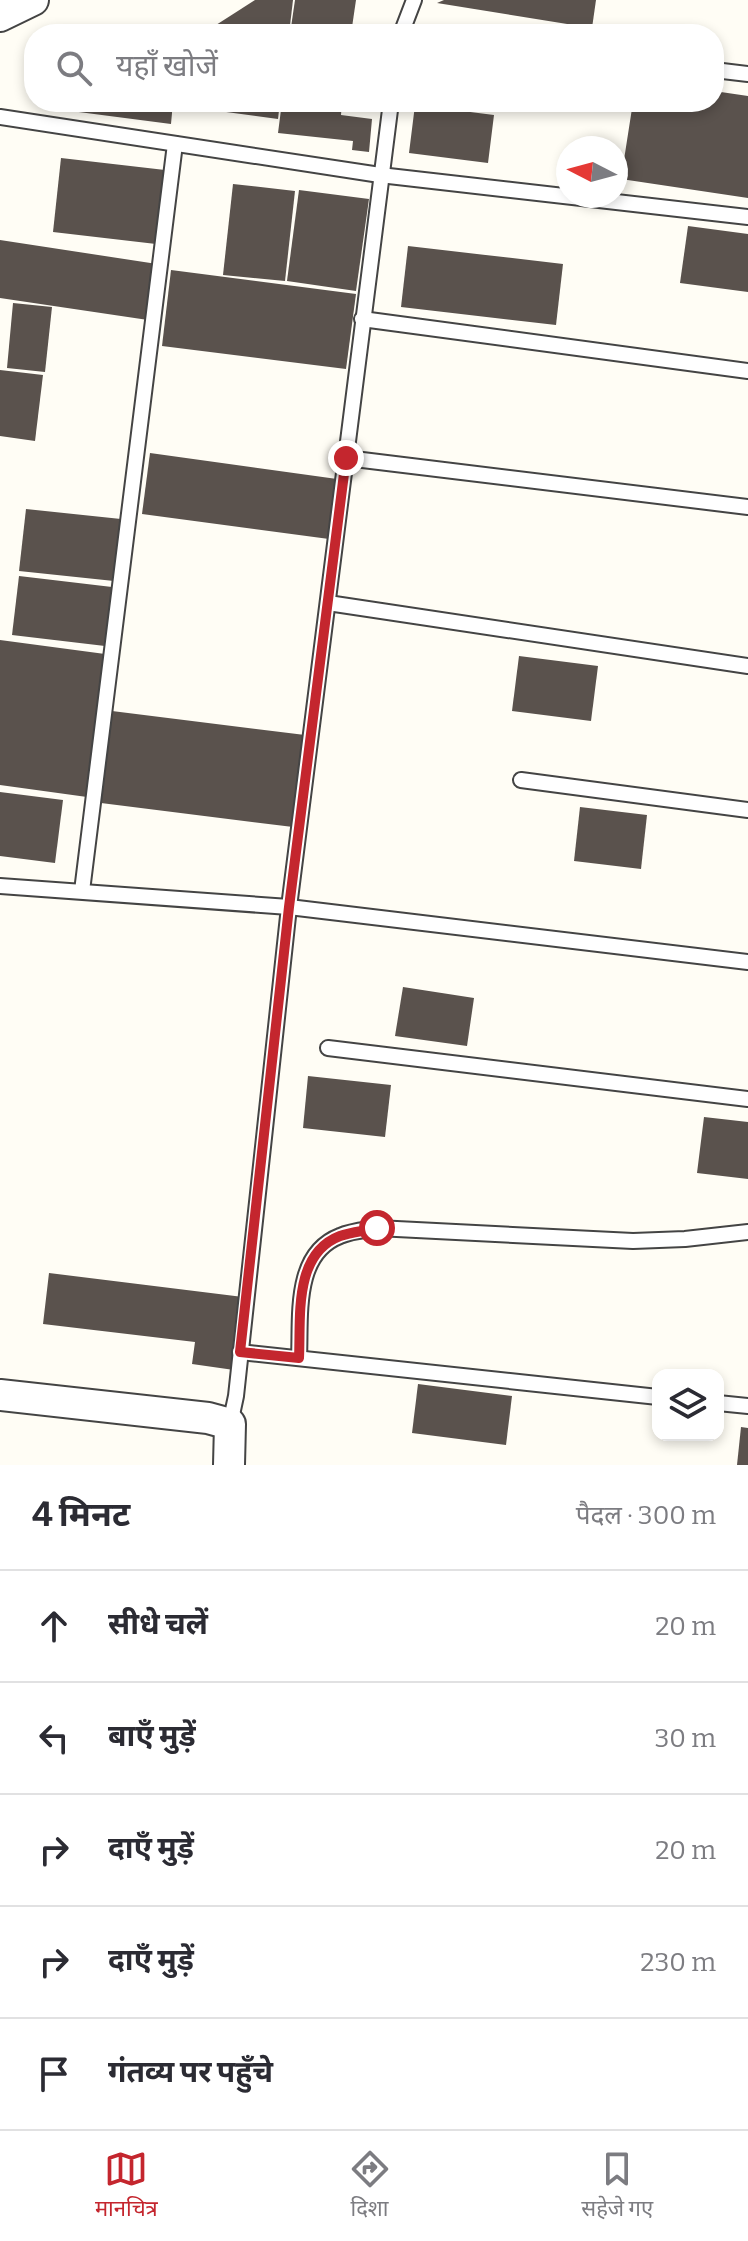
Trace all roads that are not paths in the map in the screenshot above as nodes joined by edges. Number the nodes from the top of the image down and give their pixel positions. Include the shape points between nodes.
1 (33, 0) edge
2 (414, 0) edge
3 (0, 16) edge
4 (405, 24) edge
5 (724, 71) edge
6 (748, 74) edge
7 (389, 112) edge
8 (0, 117) edge
9 (175, 144) junction
10 (380, 175) junction
11 (748, 217) edge
12 (362, 319) junction
13 (748, 371) edge
14 (346, 458) junction
15 (748, 507) edge
16 (328, 603) junction
17 (748, 666) edge
18 (521, 780) dead end
19 (748, 810) edge
20 (0, 886) edge
21 (82, 891) junction
22 (289, 907) junction
23 (748, 962) edge
24 (328, 1048) dead end
25 (748, 1099) edge
26 (748, 1232) edge
27 (240, 1352) junction
28 (299, 1358) junction
29 (0, 1395) edge
30 (652, 1396) edge
31 (724, 1404) edge
32 (748, 1406) edge
33 (230, 1424) junction
34 (229, 1465) edge

1 - 3 street
2 - 4 lane
5 - 6 lane
7 - 10 lane
8 - 9 lane
9 - 10 lane
9 - 21 lane
10 - 11 lane
10 - 12 lane
12 - 13 lane
12 - 14 lane
14 - 15 lane
14 - 16 lane
16 - 17 lane
16 - 22 lane
18 - 19 lane
20 - 21 lane
21 - 22 lane
22 - 23 lane
22 - 27 lane
24 - 25 lane
26 - 28 lane via 633,1241 377,1228 339,1236 314,1254 302,1288
27 - 28 lane
27 - 33 lane
28 - 30 lane
29 - 33 street
31 - 32 lane
33 - 34 street

